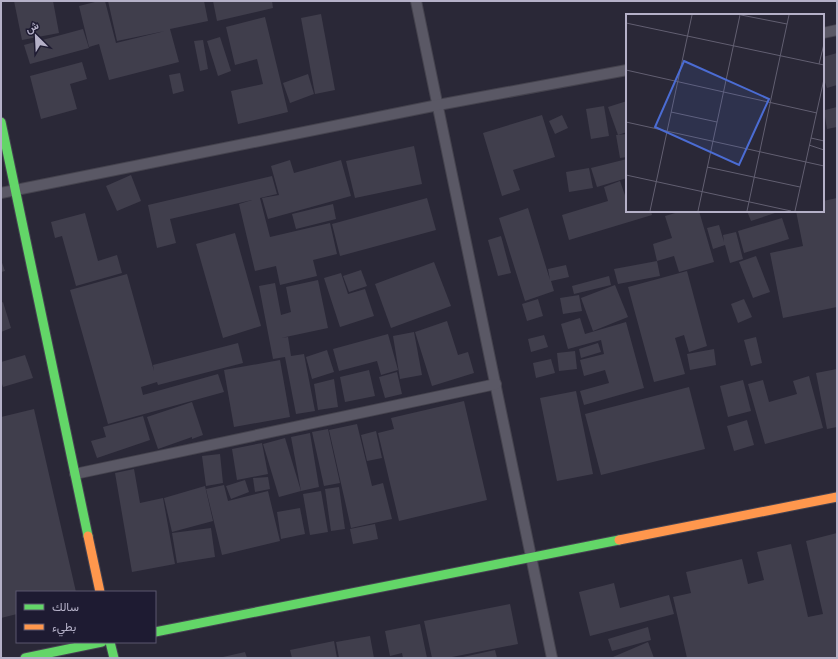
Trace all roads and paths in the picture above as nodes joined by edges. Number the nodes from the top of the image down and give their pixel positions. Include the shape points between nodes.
1 (416, 1) edge
2 (837, 30) edge
3 (824, 33) edge
4 (626, 70) edge
5 (438, 105) junction
6 (1, 122) edge
7 (15, 190) junction
8 (1, 193) edge
9 (496, 384) junction
10 (75, 474) junction
11 (837, 497) edge
12 (532, 558) junction
13 (100, 591) edge
14 (156, 632) edge
15 (97, 643) edge
16 (110, 643) edge
17 (25, 658) edge
18 (114, 658) edge
19 (552, 658) edge

1 - 5 lane
2 - 3 lane
4 - 5 lane
5 - 7 lane
5 - 9 lane
6 - 7 street
7 - 8 lane
7 - 10 street
9 - 10 lane
9 - 12 lane
10 - 13 street
11 - 12 street
12 - 14 street
12 - 19 lane
15 - 17 street
16 - 18 street

